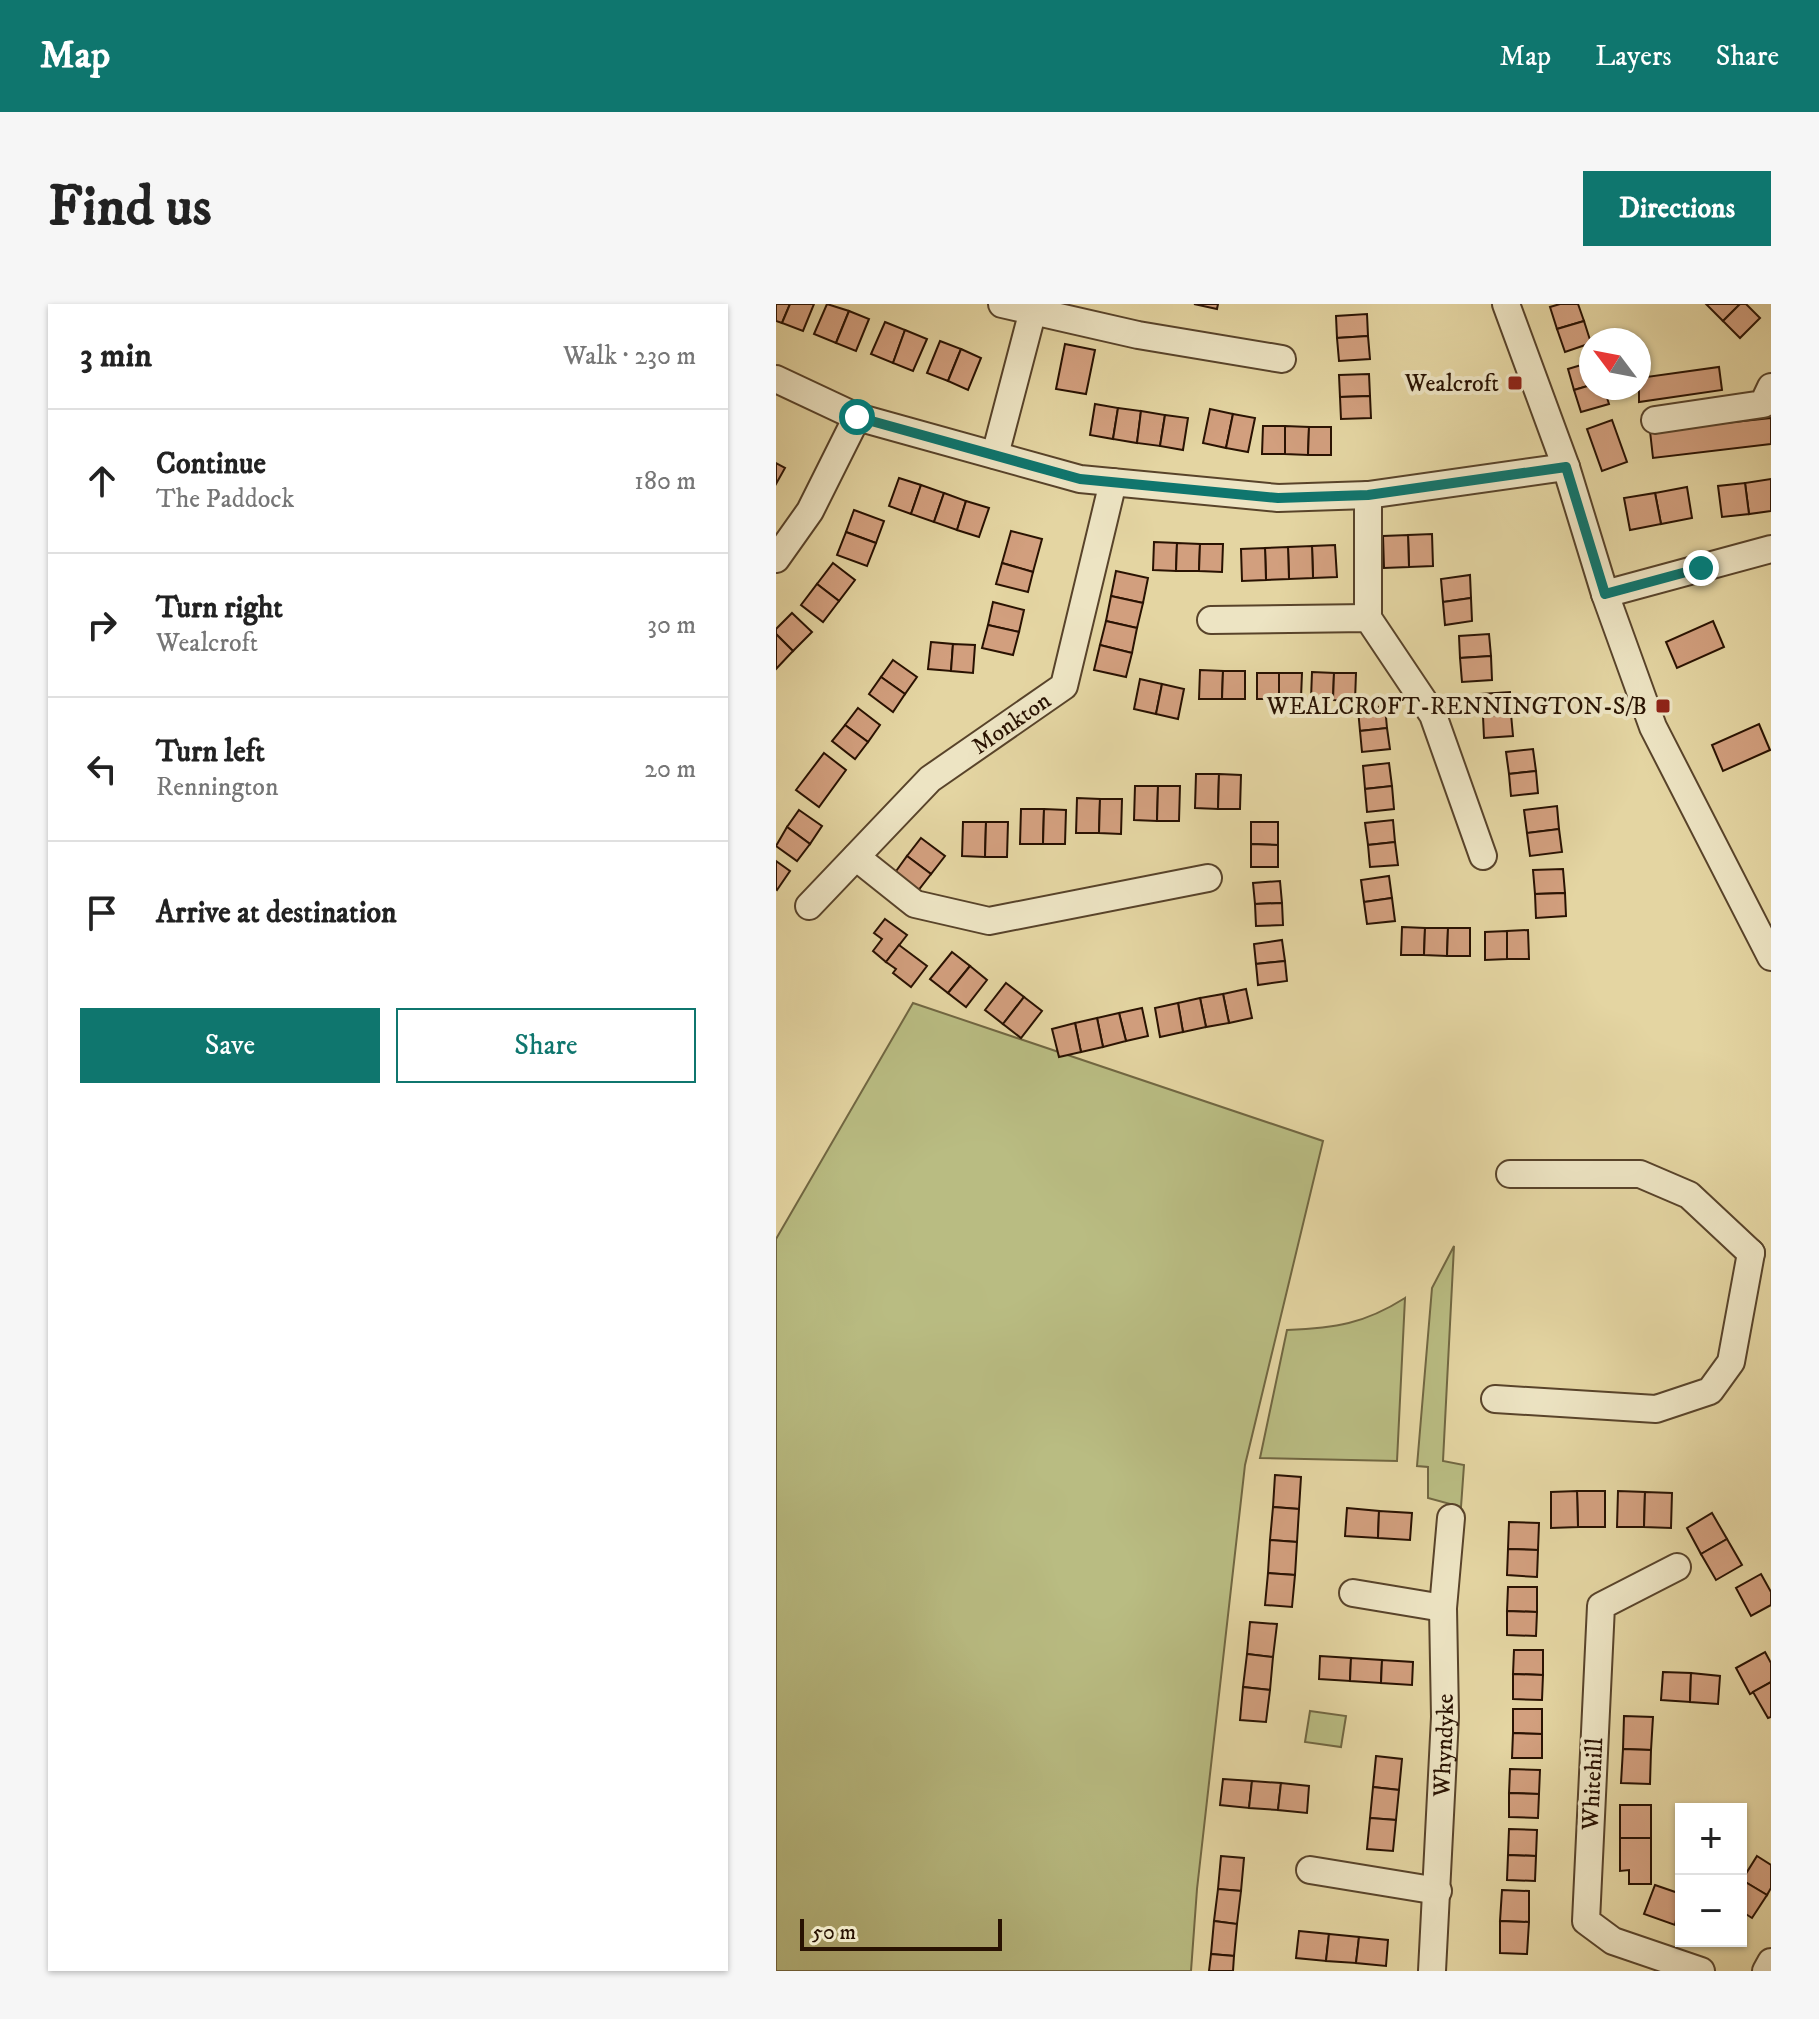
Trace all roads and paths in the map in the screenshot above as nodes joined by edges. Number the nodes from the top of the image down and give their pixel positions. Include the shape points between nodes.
1 (1002, 304) edge
2 (1506, 304) edge
3 (1032, 314) junction
4 (1282, 359) dead end
5 (776, 379) edge
6 (1771, 387) edge
7 (857, 417) junction
8 (1655, 420) dead end
9 (995, 455) junction
10 (1566, 467) junction
11 (1113, 482) junction
12 (1368, 495) junction
13 (1771, 549) edge
14 (776, 559) edge
15 (1605, 594) junction
16 (1368, 618) junction
17 (1211, 620) dead end
18 (1483, 856) dead end
19 (856, 857) junction
20 (1208, 878) dead end
21 (809, 906) dead end
22 (1771, 957) edge
23 (1510, 1174) dead end
24 (1761, 1248) edge
25 (1495, 1399) dead end
26 (1451, 1518) dead end
27 (1677, 1567) dead end
28 (1353, 1593) dead end
29 (1443, 1608) junction
30 (1310, 1870) dead end
31 (1438, 1891) junction
32 (1771, 1962) edge
33 (1432, 1971) edge
34 (1701, 1971) edge
35 (1766, 1971) edge

1 - 3 street
2 - 10 street
3 - 4 street
3 - 9 street
5 - 7 street
6 - 8 street via 1763,404
7 - 9 street
7 - 14 street via 810,511
9 - 11 street via 1080,479
10 - 12 street
10 - 15 street
11 - 12 street via 1278,498
11 - 19 street, Monkton via 1064,686 930,779
12 - 16 street
13 - 15 street
15 - 22 street via 1653,727
16 - 17 street
16 - 18 street via 1433,715
19 - 20 street via 915,904 989,921
19 - 21 street, Monkton
23 - 24 street via 1640,1174 1689,1195
24 - 25 street via 1731,1362 1710,1391 1656,1409
26 - 29 street, Whyndyke
27 - 34 street, Whitehill via 1601,1606 1586,1921 1613,1941
28 - 29 street
29 - 31 street, Whyndyke
30 - 31 street
31 - 33 street, Whyndyke
32 - 35 street

